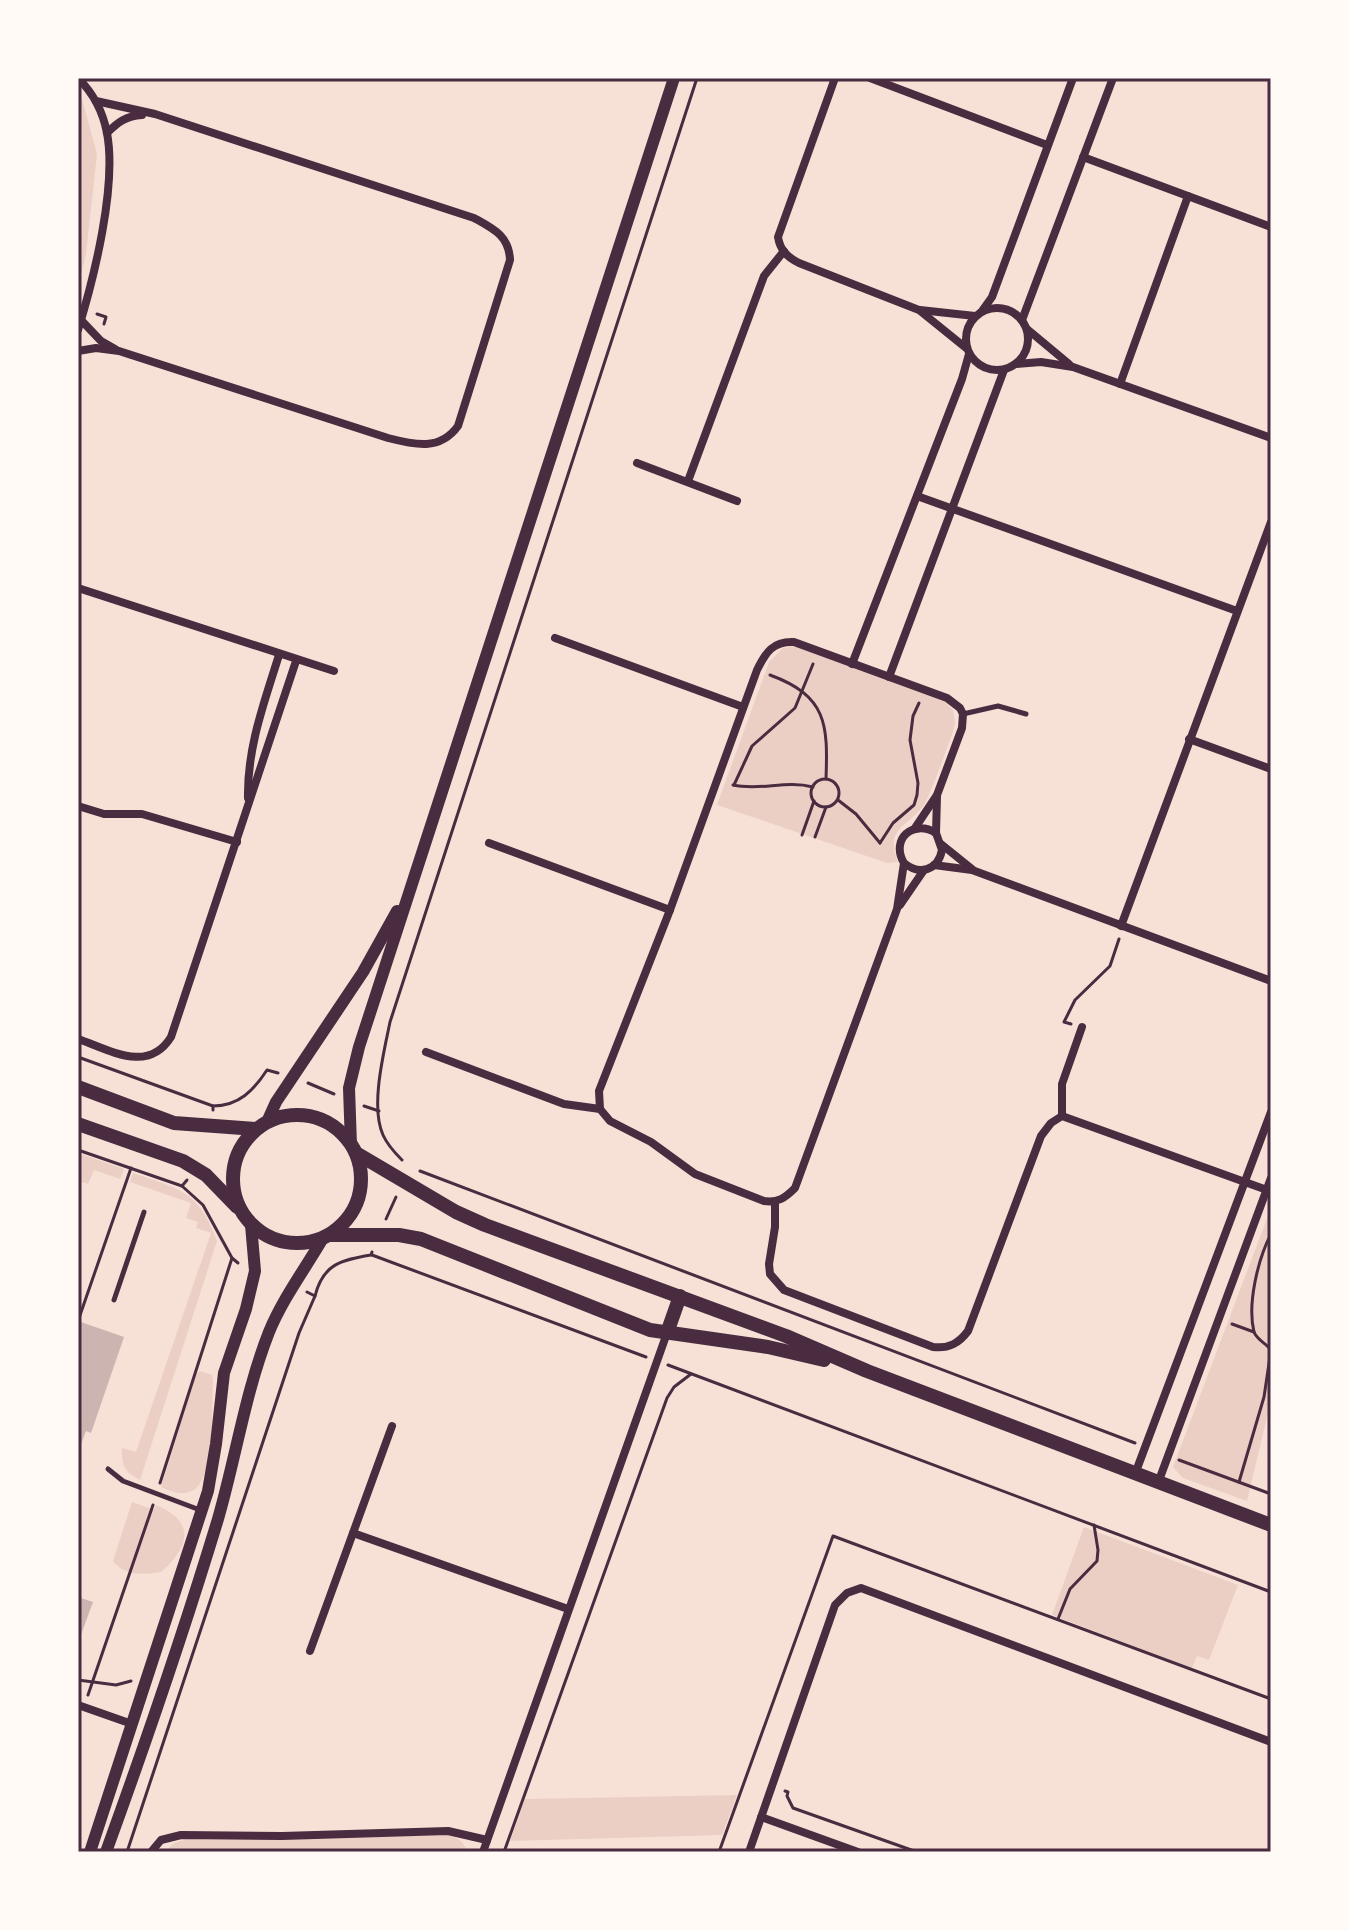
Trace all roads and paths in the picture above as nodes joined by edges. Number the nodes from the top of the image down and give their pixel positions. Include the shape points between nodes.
1 (78, 78) edge
2 (674, 78) edge
3 (697, 78) edge
4 (835, 78) edge
5 (870, 78) edge
6 (1073, 78) edge
7 (1113, 78) edge
8 (96, 101) junction
9 (155, 114) junction
10 (107, 133) junction
11 (1047, 145) junction
12 (1083, 157) junction
13 (1188, 196) junction
14 (1271, 227) edge
15 (784, 251) junction
16 (919, 310) junction
17 (978, 314) junction
18 (1024, 324) junction
19 (79, 325) edge
20 (78, 351) edge
21 (119, 351) junction
22 (967, 351) junction
23 (1016, 364) junction
24 (1073, 367) junction
25 (1004, 370) junction
26 (1120, 384) junction
27 (1271, 438) edge
28 (637, 463) dead end
29 (688, 481) junction
30 (917, 496) junction
31 (737, 501) dead end
32 (951, 508) junction
33 (1271, 522) edge
34 (1268, 540) edge
35 (78, 588) edge
36 (1237, 611) junction
37 (555, 638) dead end
38 (818, 651) junction
39 (279, 655) junction
40 (296, 661) junction
41 (852, 664) junction
42 (757, 670) junction
43 (334, 671) dead end
44 (889, 677) junction
45 (925, 690) junction
46 (803, 692) junction
47 (743, 707) junction
48 (963, 714) junction
49 (1026, 714) dead end
50 (1189, 739) junction
51 (1271, 769) edge
52 (826, 779) junction
53 (717, 780) junction
54 (734, 785) junction
55 (813, 787) junction
56 (937, 795) junction
57 (837, 799) junction
58 (814, 801) junction
59 (78, 806) edge
60 (826, 806) junction
61 (248, 807) junction
62 (915, 828) junction
63 (936, 833) junction
64 (802, 835) dead end
65 (815, 837) dead end
66 (237, 842) junction
67 (489, 843) dead end
68 (941, 844) junction
69 (904, 863) junction
70 (934, 865) junction
71 (924, 870) junction
72 (972, 870) junction
73 (412, 884) junction
74 (897, 909) junction
75 (670, 910) junction
76 (1121, 926) junction
77 (1271, 980) edge
78 (1082, 1027) joint
79 (78, 1039) edge
80 (426, 1052) dead end
81 (78, 1057) edge
82 (295, 1077) junction
83 (78, 1087) edge
84 (351, 1101) junction
85 (213, 1106) junction
86 (600, 1109) junction
87 (379, 1111) junction
88 (1271, 1112) edge
89 (1062, 1116) junction
90 (78, 1124) edge
91 (262, 1125) junction
92 (209, 1127) junction
93 (354, 1149) junction
94 (78, 1150) edge
95 (131, 1168) junction
96 (197, 1169) junction
97 (1271, 1178) edge
98 (403, 1181) junction
99 (1245, 1182) junction
100 (182, 1186) junction
101 (1267, 1190) junction
102 (775, 1202) junction
103 (240, 1210) junction
104 (144, 1212) dead end
105 (251, 1225) junction
106 (1271, 1234) edge
107 (380, 1235) junction
108 (326, 1236) junction
109 (371, 1255) junction
110 (255, 1271) junction
111 (294, 1284) junction
112 (315, 1296) junction
113 (680, 1296) junction
114 (114, 1300) dead end
115 (1219, 1319) junction
116 (78, 1321) edge
117 (1254, 1332) junction
118 (667, 1333) junction
119 (1271, 1350) edge
120 (658, 1361) junction
121 (867, 1371) junction
122 (691, 1374) junction
123 (1269, 1379) edge
124 (392, 1426) dead end
125 (1145, 1447) junction
126 (1167, 1455) junction
127 (108, 1469) dead end
128 (1135, 1474) junction
129 (1239, 1482) junction
130 (1158, 1483) junction
131 (1271, 1494) edge
132 (201, 1510) junction
133 (218, 1518) junction
134 (1094, 1525) junction
135 (1271, 1525) edge
136 (353, 1533) junction
137 (1271, 1592) edge
138 (568, 1609) junction
139 (1058, 1620) junction
140 (310, 1651) dead end
141 (1271, 1699) edge
142 (78, 1705) edge
143 (132, 1724) junction
144 (150, 1730) junction
145 (1271, 1742) edge
146 (772, 1786) junction
147 (761, 1817) junction
148 (487, 1840) junction
149 (90, 1852) edge
150 (106, 1852) edge
151 (127, 1852) edge
152 (151, 1852) edge
153 (483, 1852) edge
154 (504, 1852) edge
155 (719, 1852) edge
156 (749, 1852) edge
157 (858, 1852) edge
158 (917, 1852) edge

1 - 8 street
2 - 73 street
3 - 87 path via 390,1022
4 - 15 street via 778,237
5 - 11 street
6 - 11 street
7 - 12 street
8 - 9 street
8 - 10 street
9 - 10 street via 129,117
9 - 21 street via 474,218 504,237 510,260 458,426 452,436 432,444 388,438
10 - 19 street via 103,221
11 - 17 street via 992,297
12 - 13 street
12 - 18 street
13 - 14 street
13 - 26 street
15 - 16 street via 799,263
15 - 29 street via 764,276
16 - 17 street
16 - 22 street
17 - 18 street via 999,308 1016,314
17 - 22 street via 966,331
18 - 23 street via 1027,348
18 - 24 street
19 - 21 street
20 - 21 street
22 - 25 street via 984,368
22 - 30 street via 962,379
23 - 24 street
23 - 25 street
24 - 26 street
25 - 32 street
26 - 27 street
28 - 29 street
29 - 31 street
30 - 32 street
30 - 41 street
32 - 36 street
32 - 44 street
33 - 34 street
34 - 36 street
35 - 39 street
36 - 50 street
37 - 47 street
38 - 41 street
38 - 42 street via 783,641 765,653
38 - 46 path
39 - 40 street
39 - 61 street via 253,737
40 - 43 street
40 - 61 street
41 - 44 street
42 - 46 path
42 - 47 street
44 - 45 street
45 - 48 street via 947,698
45 - 57 path via 913,716 910,740 918,783 914,805 880,843
46 - 52 path via 825,723
46 - 54 path via 795,708 752,746
47 - 53 street
48 - 49 lane via 998,706
48 - 56 street
50 - 51 street
50 - 76 street
52 - 55 path
52 - 57 path via 837,786
53 - 54 path
53 - 75 street
54 - 55 path
55 - 58 path
56 - 62 street
56 - 63 street
57 - 60 path
58 - 60 path
58 - 64 path
59 - 66 street via 104,814 142,814
60 - 65 path
61 - 66 street
62 - 63 street
62 - 69 street via 900,842
63 - 68 street
66 - 79 street via 177,1026 165,1048 139,1058
67 - 75 street
68 - 70 street
68 - 72 street
69 - 71 street
69 - 74 street
70 - 71 street
70 - 72 street
71 - 74 street
72 - 76 street
73 - 82 street
73 - 84 street via 359,1047
74 - 102 street via 795,1188
75 - 86 street via 599,1091
76 - 77 street
76 - 78 path via 1110,966 1075,1000 1064,1022
78 - 89 street via 1062,1084
80 - 86 street via 564,1104
81 - 85 path
82 - 84 path
82 - 85 path via 267,1070 245,1096
82 - 91 street
83 - 92 main road via 174,1123
84 - 87 path
84 - 93 street
85 - 92 path
86 - 102 street via 610,1121 695,1174
87 - 125 path via 381,1132 409,1166
88 - 99 street
89 - 99 street
89 - 102 street via 1041,1136 968,1331 944,1349 784,1290 770,1274
90 - 96 main road
91 - 92 main road
91 - 93 main road via 304,1115 331,1125
91 - 103 main road via 246,1139 234,1167
93 - 98 main road
93 - 108 main road via 361,1168 358,1199 342,1225
94 - 95 path
95 - 100 path
95 - 116 path
96 - 100 path
96 - 103 main road
97 - 101 street
98 - 107 path
98 - 113 main road via 485,1225
99 - 101 street
99 - 125 street
100 - 110 path via 203,1205 232,1258
101 - 115 street
103 - 105 main road
104 - 114 lane
105 - 108 main road via 293,1243
105 - 110 street
106 - 117 path via 1253,1295
107 - 108 main road
107 - 109 path
107 - 118 main road via 444,1247
108 - 111 street
109 - 112 path via 330,1269
109 - 120 path
110 - 132 street via 224,1373 213,1469
111 - 112 path
111 - 133 street via 269,1334
112 - 151 path
113 - 118 main road
113 - 121 main road
115 - 117 path
115 - 126 street
117 - 119 path
118 - 120 street
118 - 121 main road via 777,1349
119 - 123 path
120 - 122 path
120 - 138 street
121 - 128 main road
122 - 134 path
122 - 154 path via 669,1392
123 - 129 path
124 - 136 street
125 - 128 street
126 - 129 path
126 - 130 street
127 - 132 lane via 123,1481
128 - 130 main road
129 - 131 path
130 - 135 main road
132 - 133 street
132 - 143 street
133 - 144 street
134 - 137 path
134 - 139 path via 1097,1561 1067,1593
136 - 138 street
136 - 140 street
138 - 148 street
139 - 141 path
139 - 155 path via 833,1536
142 - 143 street
143 - 144 street
143 - 149 street
144 - 150 street
145 - 146 street via 861,1588 835,1605
146 - 147 street
146 - 158 path via 788,1792 793,1808
147 - 156 street
147 - 157 street
148 - 152 street via 448,1831 181,1835 161,1840
148 - 153 street

